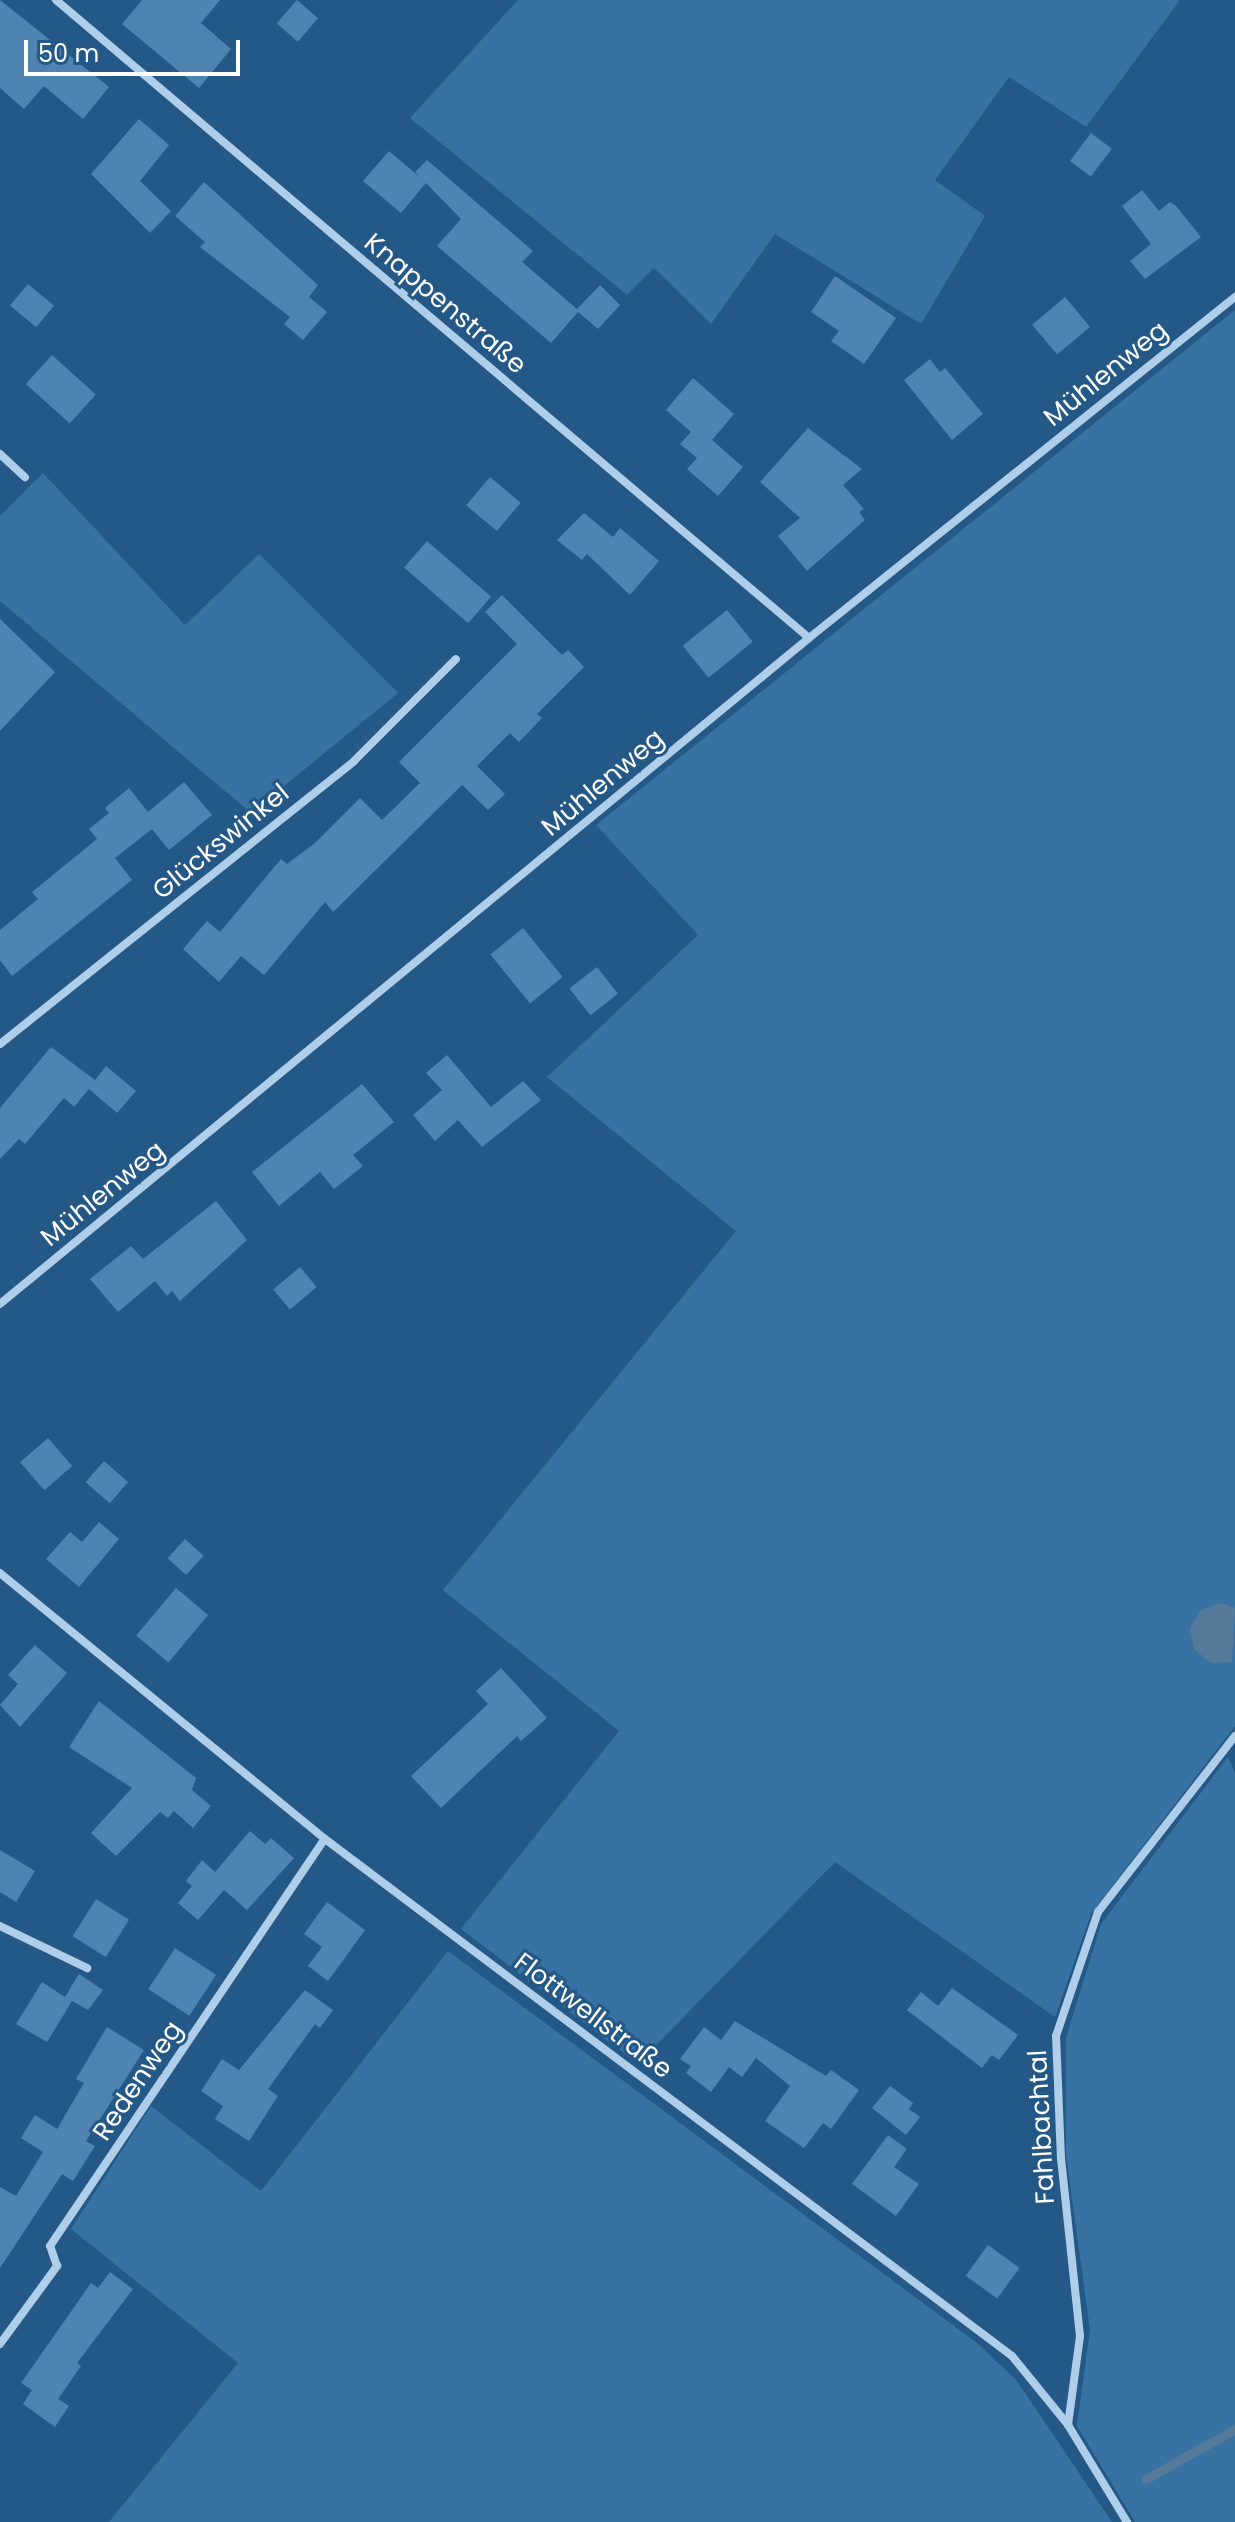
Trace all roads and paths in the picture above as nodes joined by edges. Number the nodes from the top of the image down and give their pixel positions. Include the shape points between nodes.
1 (56, 0) edge
2 (1235, 297) edge
3 (0, 454) edge
4 (25, 477) dead end
5 (809, 638) junction
6 (456, 659) dead end
7 (0, 1044) edge
8 (0, 1304) edge
9 (0, 1573) edge
10 (1235, 1736) edge
11 (325, 1839) junction
12 (0, 1926) edge
13 (87, 1968) dead end
14 (0, 2344) edge
15 (1068, 2425) junction
16 (1127, 2522) edge

1 - 5 street, Knappenstraße
2 - 5 street, Mühlenweg
3 - 4 street
5 - 8 street, Mühlenweg
6 - 7 street, Glückswinkel via 354,761
9 - 11 street, Flottwellstraße
10 - 15 street, Fahlbachtal via 1098,1912 1056,2036 1061,2159 1080,2336
11 - 14 street, Redenweg via 50,2246 57,2266
11 - 15 street, Flottwellstraße via 1012,2356
12 - 13 street
15 - 16 street, Flottwellstraße

